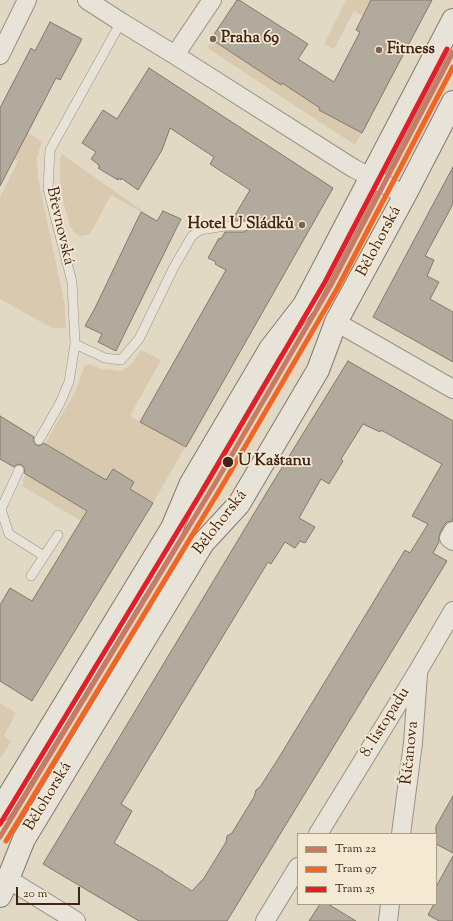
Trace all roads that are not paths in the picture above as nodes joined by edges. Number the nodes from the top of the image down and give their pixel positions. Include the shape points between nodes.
1 (27, 0) edge
2 (87, 0) edge
3 (212, 0) edge
4 (453, 20) edge
5 (121, 22) junction
6 (0, 55) edge
7 (176, 55) junction
8 (453, 102) edge
9 (372, 177) junction
10 (405, 195) junction
11 (244, 226) dead end
12 (336, 322) junction
13 (74, 344) junction
14 (453, 389) edge
15 (39, 440) dead end
16 (20, 470) dead end
17 (453, 530) edge
18 (58, 535) dead end
19 (453, 541) edge
20 (44, 556) junction
21 (31, 576) dead end
22 (453, 611) edge
23 (418, 671) junction
24 (0, 810) edge
25 (319, 833) edge
26 (401, 833) edge
27 (297, 869) edge
28 (4, 888) edge
29 (390, 905) edge
30 (76, 921) edge
31 (265, 921) edge
32 (388, 921) edge

1 - 6 street
2 - 5 street
3 - 7 street
4 - 9 street
5 - 7 street
5 - 13 lane, Břevnovská via 50,150 48,189 72,282
7 - 9 street via 353,168
8 - 10 street, Bělohorská
9 - 10 street
9 - 24 street via 304,305 270,349 191,483 172,528
10 - 12 street, Bělohorská
11 - 13 lane via 200,230 192,236 139,339 121,360 105,358
12 - 14 street
12 - 28 street, Bělohorská via 318,370 239,504 203,543 24,839
13 - 15 lane, Břevnovská via 69,382
16 - 20 lane via 1,509 9,534
17 - 19 street via 449,538
18 - 20 lane
20 - 21 lane
22 - 23 street, 8. listopadu
23 - 25 street, 8. listopadu
23 - 26 street, Říčanova via 413,743
27 - 31 street
28 - 30 street
29 - 32 street

